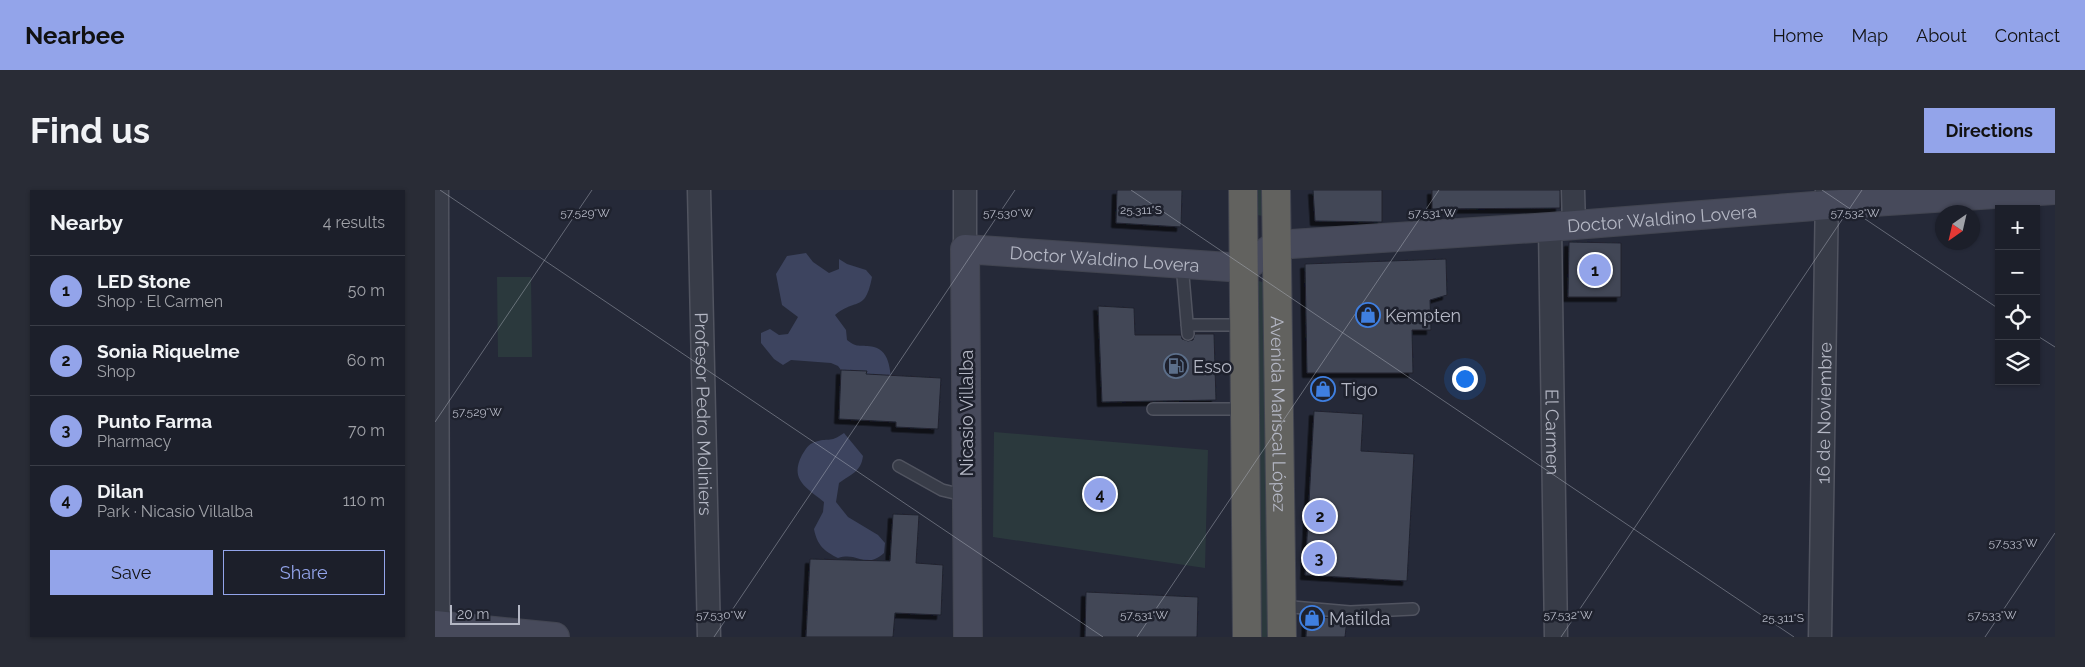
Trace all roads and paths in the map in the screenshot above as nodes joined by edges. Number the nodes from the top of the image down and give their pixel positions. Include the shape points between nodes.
1 (437, 190) edge
2 (699, 190) edge
3 (965, 190) edge
4 (1243, 190) edge
5 (1275, 190) edge
6 (1573, 190) edge
7 (2055, 190) edge
8 (1827, 198) edge
9 (1562, 227) junction
10 (1273, 247) junction
11 (965, 249) junction
12 (1181, 264) junction
13 (1243, 268) junction
14 (1244, 325) junction
15 (1153, 409) dead end
16 (1245, 409) junction
17 (899, 466) dead end
18 (967, 496) junction
19 (1281, 606) junction
20 (1413, 609) dead end
21 (436, 625) edge
22 (555, 637) edge
23 (709, 637) edge
24 (968, 637) edge
25 (1247, 637) edge
26 (1282, 637) edge
27 (1555, 637) edge
28 (1821, 637) edge

1 - 21 street
2 - 23 street, Profesor Pedro Moliniers
3 - 11 street, Nicasio Villalba
4 - 13 highway, Avenida Mariscal López
5 - 10 highway, Avenida Mariscal López
6 - 9 street, El Carmen
7 - 8 main road, Doctor Waldino Lovera
8 - 9 main road, Doctor Waldino Lovera
8 - 28 street, 16 de Noviembre
9 - 10 main road, Doctor Waldino Lovera
9 - 27 street, El Carmen
10 - 13 main road
10 - 19 highway, Avenida Mariscal López
11 - 12 main road, Doctor Waldino Lovera
11 - 18 main road, Nicasio Villalba
12 - 13 main road, Doctor Waldino Lovera
12 - 14 lane via 1187,330
13 - 14 highway, Avenida Mariscal López
14 - 16 highway, Avenida Mariscal López
15 - 16 lane via 1194,405
16 - 25 highway, Avenida Mariscal López
17 - 18 lane via 942,490
18 - 24 main road, Nicasio Villalba
19 - 20 lane via 1349,612
19 - 26 highway, Avenida Mariscal López
21 - 22 main road

